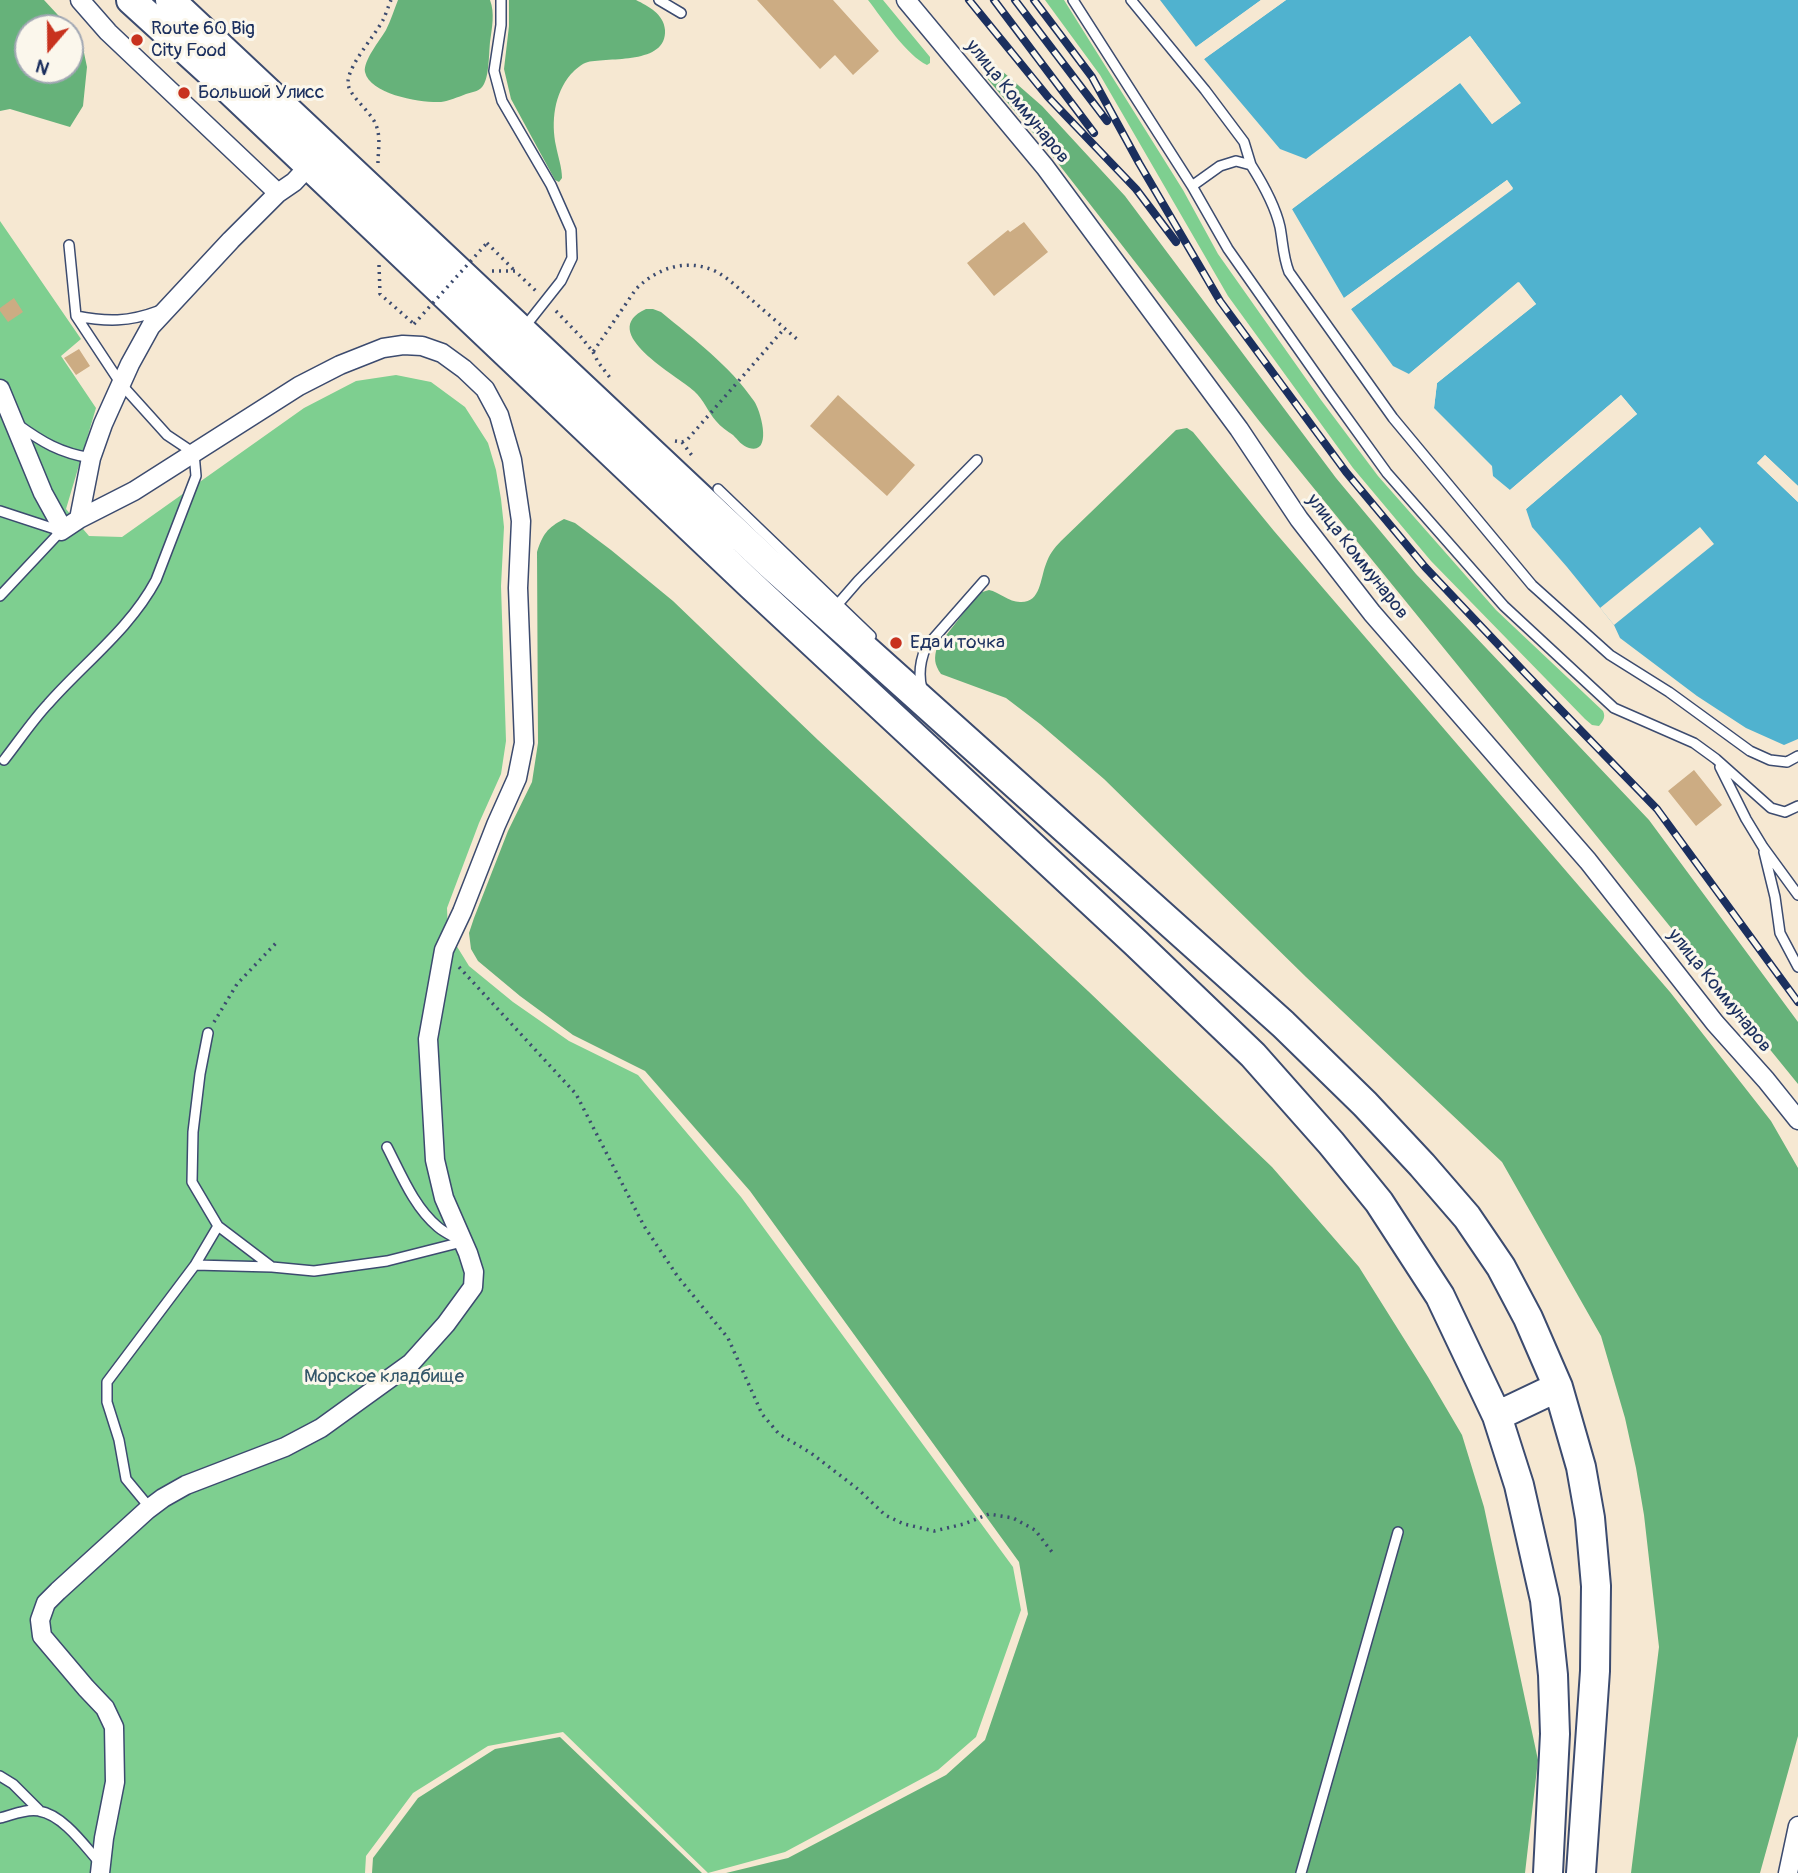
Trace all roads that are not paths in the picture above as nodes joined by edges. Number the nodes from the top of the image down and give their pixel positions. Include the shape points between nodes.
1 (80, 0) edge
2 (131, 0) edge
3 (170, 0) edge
4 (501, 0) edge
5 (659, 0) edge
6 (906, 0) edge
7 (1073, 0) edge
8 (1131, 0) edge
9 (681, 13) dead end
10 (1251, 165) junction
11 (309, 166) junction
12 (1192, 186) junction
13 (278, 193) junction
14 (69, 245) dead end
15 (167, 308) junction
16 (76, 316) junction
17 (522, 331) junction
18 (121, 384) junction
19 (0, 389) edge
20 (13, 421) junction
21 (194, 453) junction
22 (91, 458) junction
23 (977, 460) dead end
24 (718, 489) dead end
25 (0, 512) edge
26 (79, 519) junction
27 (61, 531) junction
28 (984, 581) dead end
29 (0, 596) edge
30 (838, 604) junction
31 (874, 639) dead end
32 (911, 675) dead end
33 (923, 694) junction
34 (1798, 756) edge
35 (1716, 759) junction
36 (4, 760) dead end
37 (1798, 806) edge
38 (1763, 847) junction
39 (1798, 895) edge
40 (1798, 967) edge
41 (208, 1033) road end
42 (1798, 1120) edge
43 (387, 1147) dead end
44 (218, 1226) junction
45 (463, 1241) junction
46 (195, 1265) junction
47 (272, 1267) junction
48 (1558, 1387) junction
49 (1497, 1416) junction
50 (150, 1508) junction
51 (1398, 1532) dead end
52 (0, 1776) edge
53 (39, 1810) junction
54 (0, 1818) edge
55 (1798, 1826) edge
56 (100, 1868) edge
57 (1301, 1873) edge
58 (1548, 1873) edge
59 (1581, 1873) edge
60 (1788, 1873) edge

1 - 13 street
2 - 11 highway
3 - 17 highway
4 - 17 lane via 494,71 502,101 551,185 571,230 572,257 561,281
5 - 9 lane
6 - 42 street, улица Коммунаров via 1045,167 1239,429 1298,519 1372,613 1588,861
7 - 12 lane
8 - 10 lane via 1244,142
10 - 12 lane via 1236,161 1220,166
10 - 34 lane via 1279,225 1289,272 1393,418 1532,585 1610,655 1750,751 1770,761 1787,762
11 - 13 street
11 - 49 highway via 1253,1055 1379,1202 1440,1296
12 - 35 lane via 1228,249 1387,473 1504,606 1614,708 1693,743
13 - 15 street
14 - 16 lane
15 - 16 lane via 138,319
15 - 18 street via 151,326
16 - 18 lane
17 - 33 highway via 770,564
18 - 21 lane via 167,435
18 - 22 street
19 - 20 street
20 - 22 lane via 40,442
20 - 27 street
21 - 26 street
21 - 36 lane via 196,476 149,594 47,704
21 - 45 street via 299,386 383,348 403,345 442,353 464,369 485,389 499,415 512,460 521,521 518,588 524,743 517,778 444,950 428,1039 435,1160 444,1198
22 - 26 street
23 - 30 lane
24 - 30 lane
25 - 27 lane
26 - 27 street
27 - 29 lane
28 - 33 lane via 926,646 919,669
30 - 31 lane
32 - 33 lane
33 - 48 highway via 1283,1024 1422,1165 1467,1217 1501,1267
35 - 37 lane via 1771,808 1785,811
35 - 38 lane
38 - 39 lane
38 - 40 lane via 1780,933
41 - 44 lane via 193,1132 192,1182
43 - 45 lane via 425,1215
44 - 46 lane
44 - 47 lane
45 - 47 lane via 387,1261 314,1271
45 - 50 street via 474,1272 473,1287 411,1363 321,1428 285,1447 186,1485
46 - 47 lane
46 - 50 lane via 107,1382 107,1402 126,1479
48 - 49 highway
48 - 59 highway via 1581,1467 1595,1586 1595,1671
49 - 58 highway via 1519,1485 1545,1600 1555,1734
50 - 56 street via 46,1603 40,1620 42,1636 105,1708 114,1727 115,1782
51 - 57 lane
52 - 53 lane
53 - 54 lane
53 - 56 lane via 68,1827
55 - 60 street

